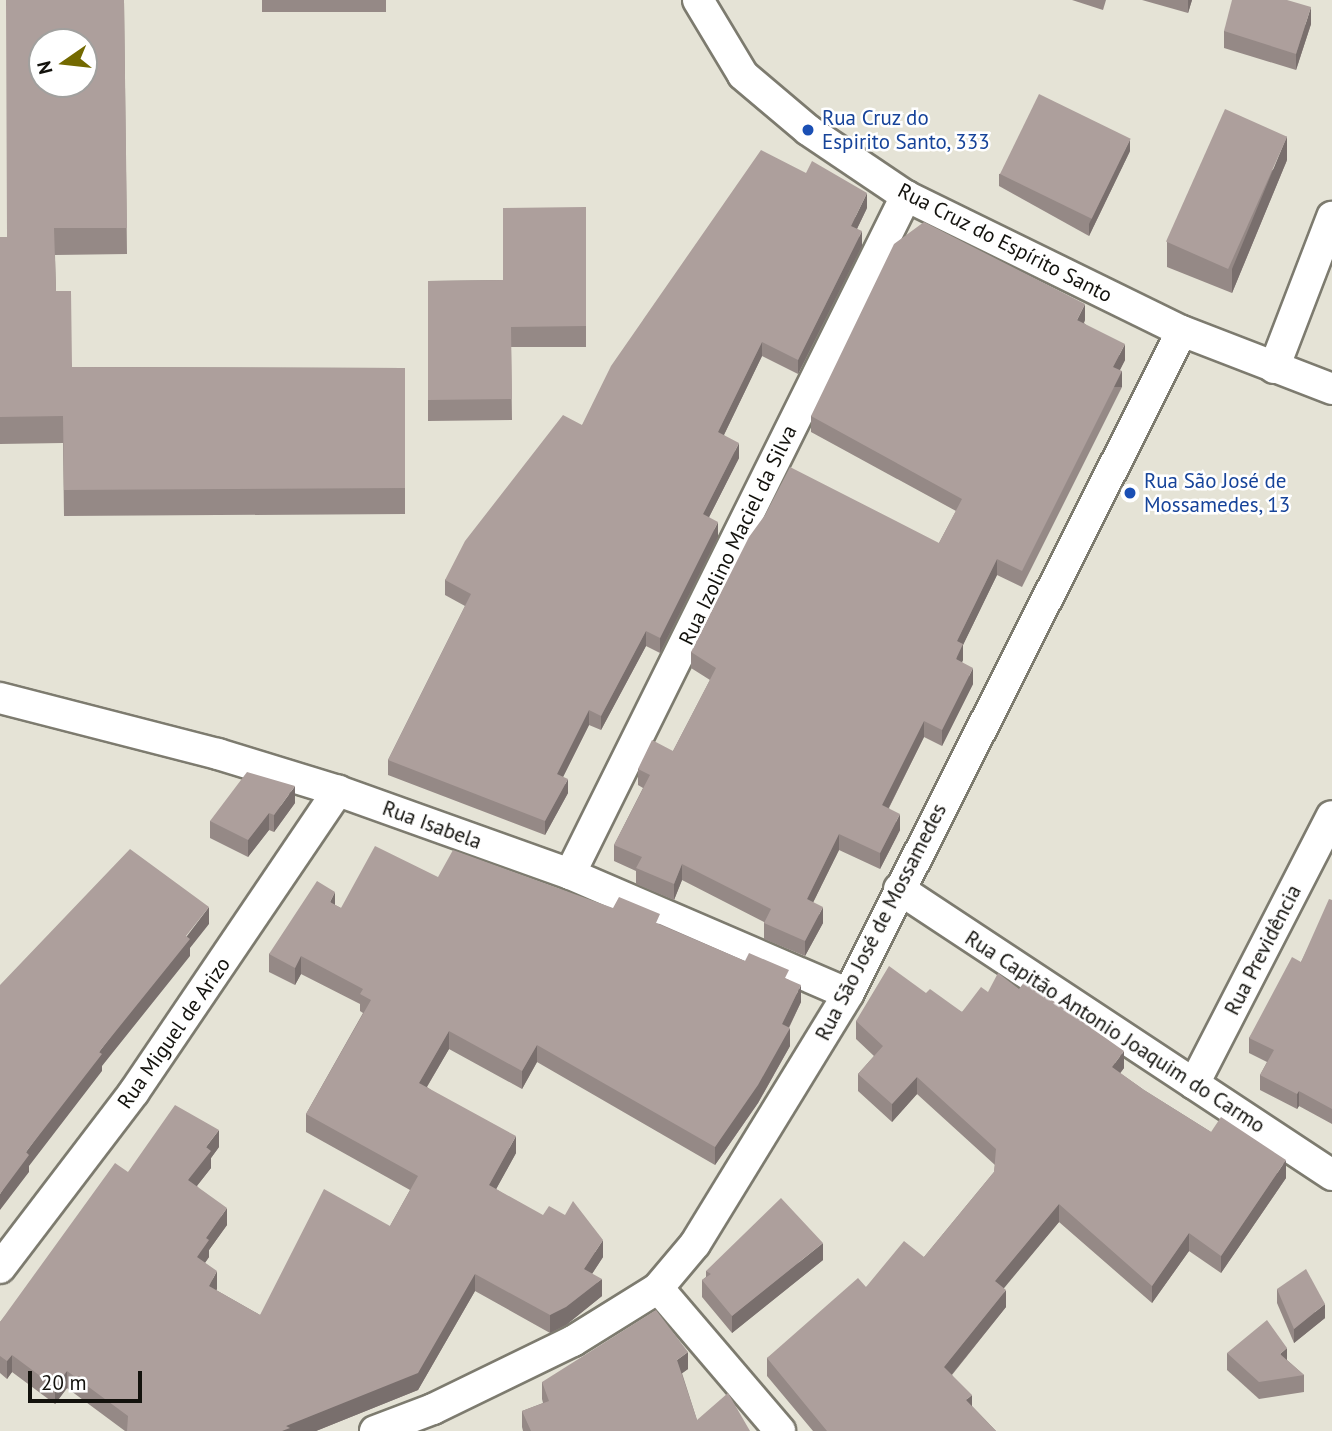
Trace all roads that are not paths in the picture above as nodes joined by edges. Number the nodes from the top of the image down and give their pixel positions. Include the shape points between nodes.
1 (698, 0) edge
2 (906, 196) junction
3 (1332, 217) edge
4 (1182, 331) junction
5 (1275, 368) junction
6 (1332, 389) edge
7 (0, 698) edge
8 (338, 791) junction
9 (1332, 817) edge
10 (570, 874) junction
11 (899, 889) junction
12 (848, 994) junction
13 (1194, 1084) junction
14 (1332, 1175) edge
15 (0, 1268) edge
16 (657, 1288) junction
17 (438, 1420) edge
18 (375, 1431) edge
19 (780, 1431) edge

1 - 2 street, Rua Cruz do Espírito Santo via 743,75 808,130
2 - 4 street, Rua Cruz do Espírito Santo
2 - 10 street, Rua Izolino Maciel da Silva
3 - 5 street
4 - 5 street, Rua Cruz do Espírito Santo
4 - 11 street, Rua São José de Mossamedes
5 - 6 street, Rua Cruz do Espírito Santo
7 - 8 street, Rua Isabela via 218,754
8 - 10 street, Rua Isabela
8 - 15 street, Rua Miguel de Arizo via 134,1092
9 - 13 street, Rua Previdência
10 - 12 street, Rua Isabela
11 - 12 street, Rua São José de Mossamedes
11 - 13 street, Rua Capitão Antonio Joaquim do Carmo
12 - 16 street, Rua São José de Mossamedes via 695,1244
13 - 14 street, Rua Capitão Antonio Joaquim do Carmo
16 - 17 street, Rua São José de Mossamedes
16 - 19 street
17 - 18 street, Rua São José de Mossamedes

